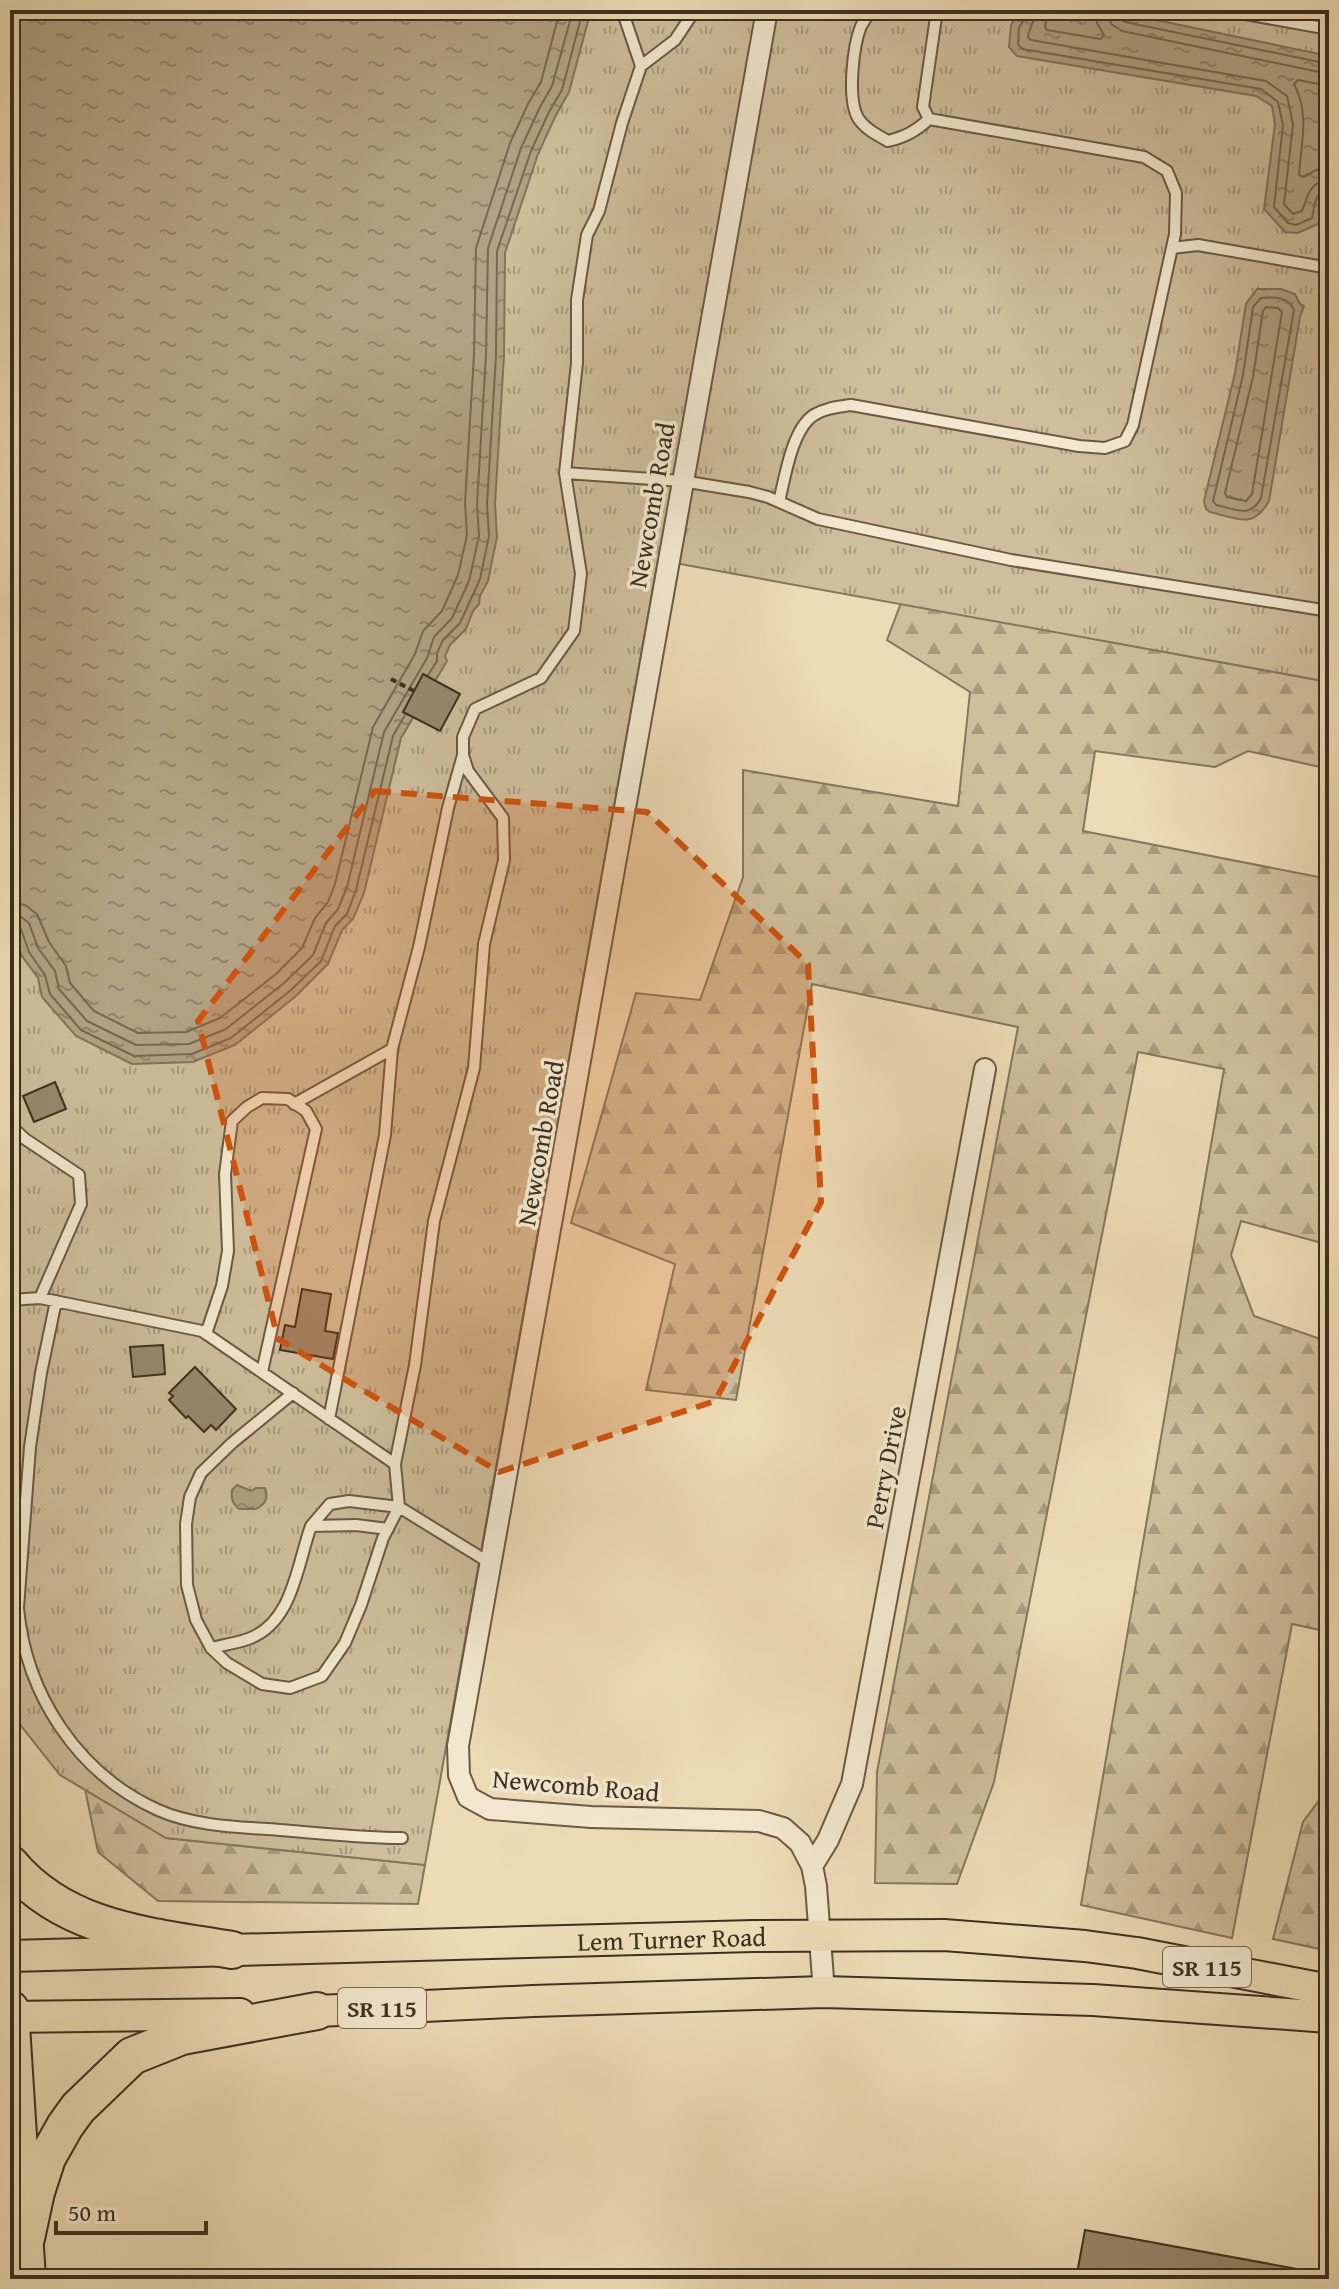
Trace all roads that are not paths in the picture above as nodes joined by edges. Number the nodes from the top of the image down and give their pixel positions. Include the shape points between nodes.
1 (622, 10) edge
2 (695, 10) edge
3 (767, 10) edge
4 (871, 10) edge
5 (937, 10) edge
6 (1223, 10) edge
7 (1329, 29) edge
8 (641, 66) junction
9 (929, 119) junction
10 (1172, 248) junction
11 (1329, 268) edge
12 (565, 473) junction
13 (682, 481) junction
14 (779, 502) junction
15 (1329, 611) edge
16 (463, 755) junction
17 (392, 1049) junction
18 (985, 1069) dead end
19 (294, 1104) junction
20 (10, 1125) edge
21 (40, 1298) junction
22 (10, 1300) edge
23 (56, 1301) junction
24 (206, 1334) junction
25 (262, 1372) junction
26 (293, 1393) junction
27 (329, 1419) junction
28 (395, 1464) junction
29 (399, 1507) junction
30 (311, 1526) junction
31 (388, 1529) junction
32 (490, 1563) junction
33 (10, 1596) edge
34 (18, 1606) junction
35 (211, 1648) junction
36 (402, 1838) dead end
37 (10, 1864) edge
38 (812, 1866) junction
39 (819, 1935) junction
40 (232, 1950) junction
41 (10, 1956) edge
42 (1329, 1990) edge
43 (824, 1992) junction
44 (10, 2009) edge
45 (317, 2011) junction
46 (10, 2017) edge
47 (1329, 2017) edge
48 (26, 2238) junction
49 (27, 2279) edge

1 - 8 lane
2 - 8 lane via 675,40
3 - 13 street, Newcomb Road
4 - 9 lane via 854,57 857,117 888,141 916,131
5 - 9 lane via 923,107
6 - 7 lane
8 - 12 lane via 599,211 587,235
9 - 10 lane via 1144,157 1167,171 1176,193
10 - 11 lane via 1198,245
10 - 14 lane via 1125,441 1105,448 1079,446 851,405 832,408 811,417 796,438
12 - 13 lane
12 - 16 lane via 581,574 574,631 541,678 475,709 463,737
13 - 14 lane
13 - 32 street, Newcomb Road
14 - 15 lane via 818,519 1011,560
16 - 17 lane
16 - 28 lane via 468,771 503,818 504,860 484,944 474,1068 434,1221 415,1365
17 - 19 lane
17 - 27 lane via 385,1135
18 - 38 street, Perry Drive via 852,1784
19 - 24 lane via 262,1098 232,1121 225,1174 228,1251
19 - 25 lane via 306,1111 316,1129
20 - 21 lane via 79,1175 81,1204
21 - 22 lane
21 - 23 lane
23 - 24 lane
23 - 34 lane via 30,1447
24 - 25 lane
25 - 26 lane
26 - 27 lane
26 - 35 lane via 201,1473 190,1497 187,1585 196,1620
27 - 28 lane
28 - 29 lane
29 - 30 lane via 330,1504
29 - 31 lane
29 - 32 lane
30 - 31 lane
30 - 35 lane via 288,1602 271,1624 251,1639
31 - 35 lane via 345,1643 322,1676 290,1688 262,1684
32 - 38 street, Newcomb Road via 458,1746 459,1775 468,1797 490,1809 759,1821 783,1828 800,1843
33 - 34 lane
34 - 36 lane via 28,1658 55,1721 85,1760 133,1797 160,1811 208,1823
37 - 40 highway via 45,1897 95,1923
38 - 39 street, Newcomb Road
39 - 40 main road, Lem Turner Road / SR 115
39 - 42 main road, Lem Turner Road / SR 115 via 944,1935 1085,1946
39 - 43 street, Newcomb Road
40 - 41 main road, Lem Turner Road / SR 115
43 - 45 main road, SR 115
43 - 47 main road, SR 115 via 1093,2000
44 - 46 highway
45 - 46 main road, SR 115
45 - 48 highway via 182,2036 132,2056 65,2126 47,2158
46 - 48 highway
48 - 49 highway

